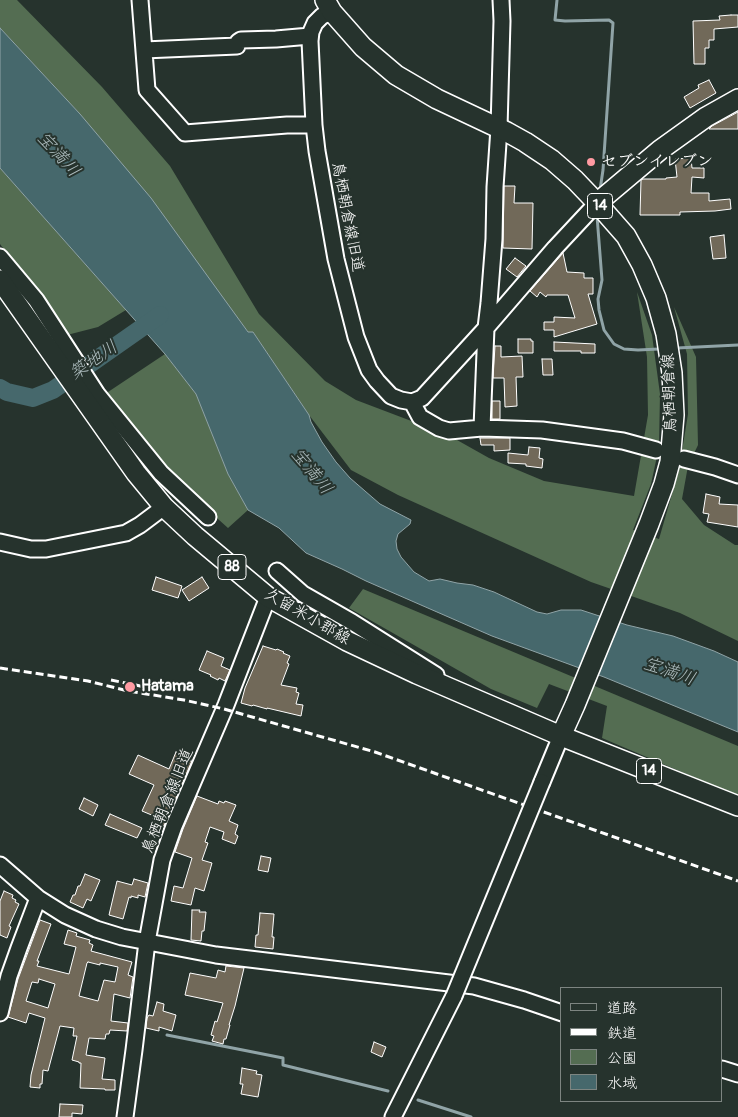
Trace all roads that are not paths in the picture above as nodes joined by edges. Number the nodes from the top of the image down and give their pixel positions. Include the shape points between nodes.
1 (140, 0) edge
2 (501, 0) edge
3 (329, 6) edge
4 (310, 36) junction
5 (144, 50) junction
6 (738, 99) edge
7 (314, 125) junction
8 (499, 128) junction
9 (597, 203) junction
10 (0, 257) edge
11 (0, 280) edge
12 (486, 328) junction
13 (417, 400) junction
14 (482, 428) junction
15 (656, 450) dead end
16 (684, 459) dead end
17 (738, 475) edge
18 (164, 507) junction
19 (208, 517) dead end
20 (0, 542) edge
21 (277, 570) dead end
22 (268, 596) junction
23 (475, 700) junction
24 (561, 736) junction
25 (738, 806) edge
26 (0, 864) edge
27 (38, 898) junction
28 (147, 942) junction
29 (560, 1012) edge
30 (0, 1013) edge
31 (723, 1068) edge
32 (738, 1074) edge
33 (125, 1117) edge
34 (393, 1117) edge

1 - 5 street
2 - 8 street
3 - 4 street via 315,23
3 - 8 main road, 鳥栖朝倉線 / 14 via 363,47 396,75 437,99
4 - 5 street via 241,40 237,46
4 - 7 street, 鳥栖朝倉線旧道
5 - 7 street via 147,90 185,133
6 - 9 main road via 660,150
7 - 13 street, 鳥栖朝倉線旧道 via 336,258 356,338 369,370 391,396
8 - 9 main road, 鳥栖朝倉線 / 14 via 552,160
8 - 12 street
9 - 12 street
9 - 24 main road, 鳥栖朝倉線 / 14 via 626,236 656,298 672,373 674,416 670,462 664,484
10 - 19 street via 36,300 97,394 161,473
11 - 18 main road, 久留米小郡線 / 88 via 136,473
12 - 13 street
12 - 14 street
13 - 14 street via 420,417 439,428 449,431
14 - 15 street via 576,434
16 - 17 street
18 - 20 street via 126,533 46,549
18 - 22 main road, 久留米小郡線 / 88
21 - 23 street via 303,594
22 - 23 main road, 久留米小郡線 / 88 via 347,641
22 - 28 street, 鳥栖朝倉線旧道 via 162,860
23 - 24 main road, 久留米小郡線 / 88
24 - 25 main road, 14
24 - 34 street, bridge via 454,996
26 - 27 street
27 - 28 street via 96,929
27 - 30 street via 9,976
28 - 29 street via 216,956 474,986
28 - 33 street, 鳥栖朝倉線旧道
31 - 32 street

